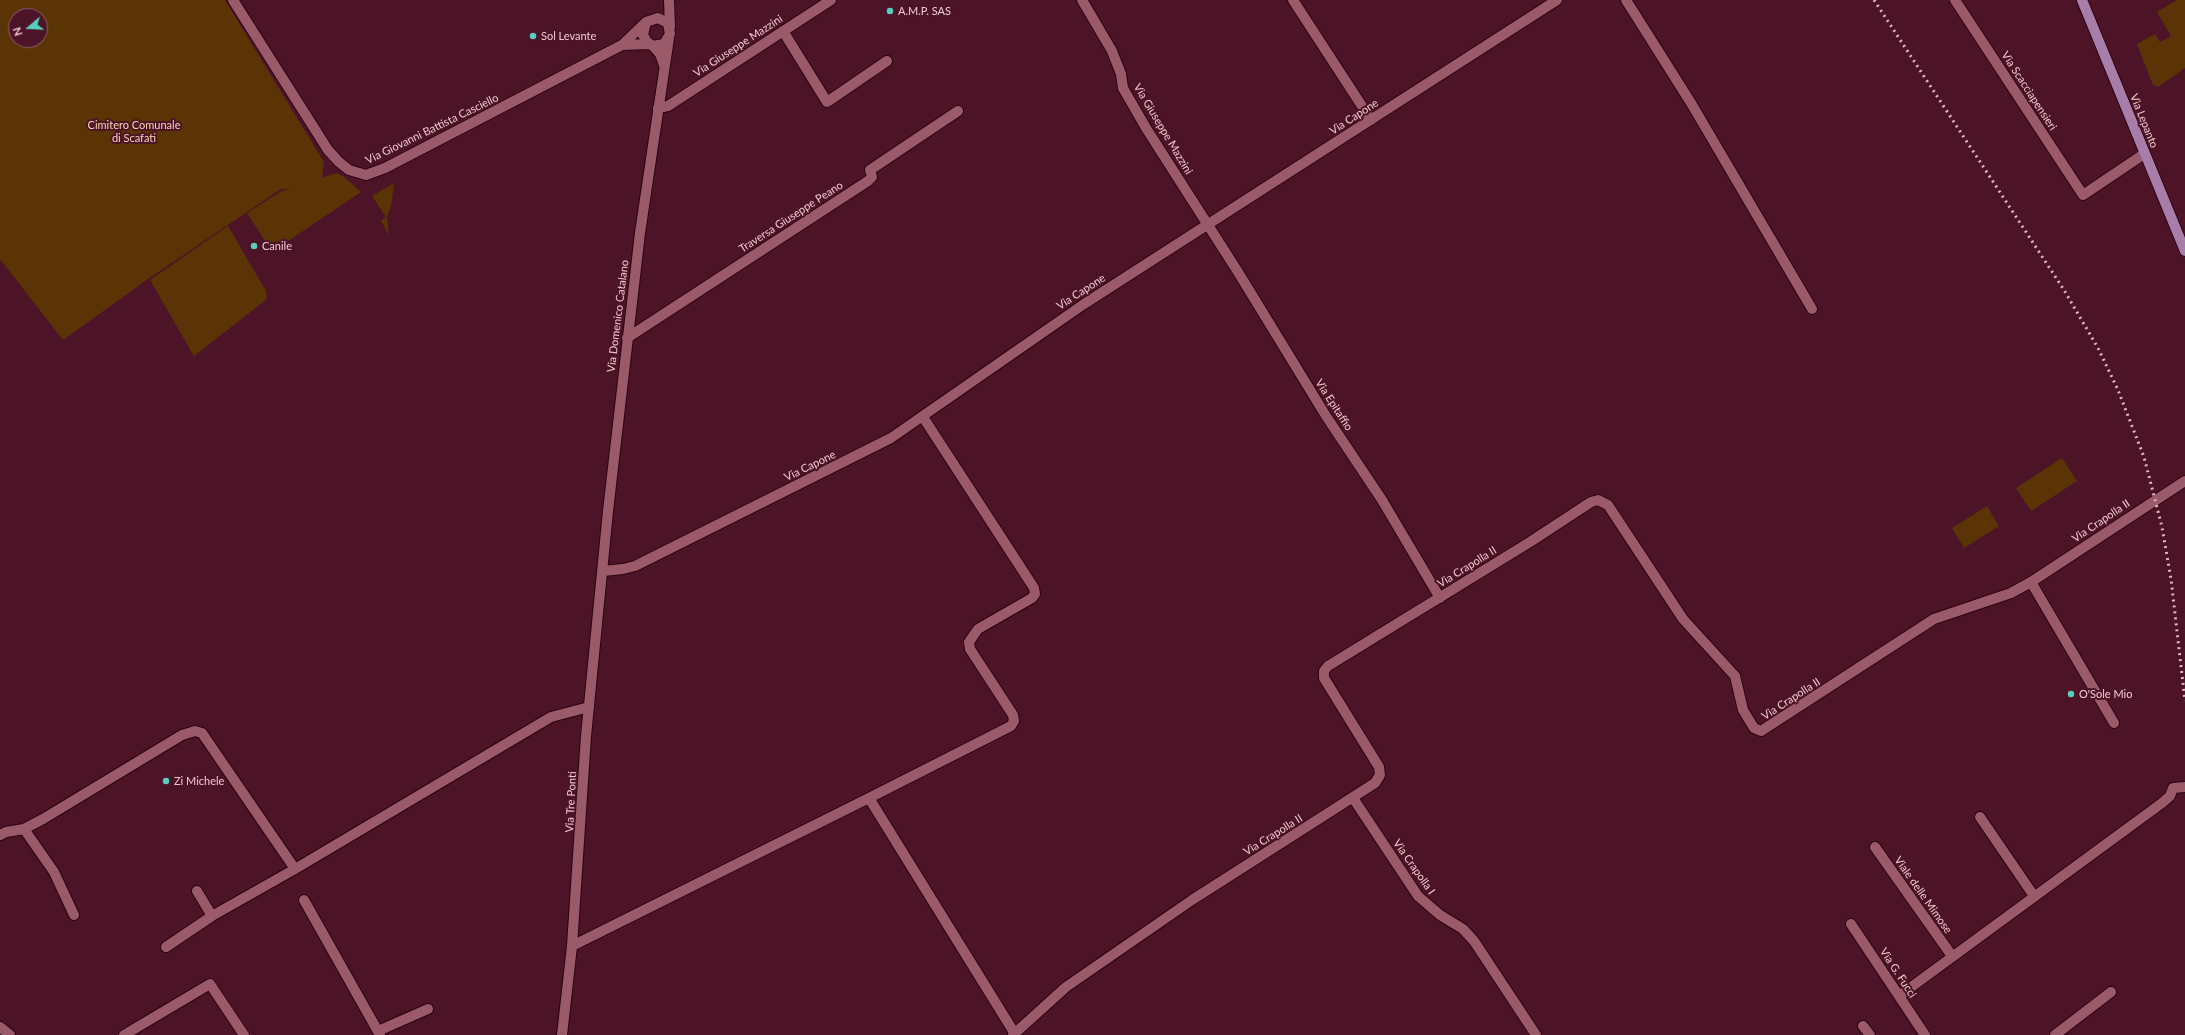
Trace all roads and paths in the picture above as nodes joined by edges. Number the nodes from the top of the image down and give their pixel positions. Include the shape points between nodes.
1 (233, 0) edge
2 (831, 0) edge
3 (1082, 0) edge
4 (1293, 0) edge
5 (1557, 0) edge
6 (1626, 0) edge
7 (1955, 0) edge
8 (2082, 0) edge
9 (669, 1) edge
10 (650, 20) junction
11 (670, 27) junction
12 (783, 31) junction
13 (669, 38) junction
14 (622, 45) junction
15 (652, 45) junction
16 (887, 61) dead end
17 (664, 65) junction
18 (658, 108) junction
19 (958, 111) dead end
20 (1371, 120) junction
21 (2144, 154) junction
22 (1208, 224) junction
23 (2185, 251) edge
24 (1812, 309) dead end
25 (627, 338) junction
26 (924, 417) junction
27 (2185, 481) edge
28 (603, 570) junction
29 (2031, 582) junction
30 (1440, 598) junction
31 (589, 707) junction
32 (2114, 723) dead end
33 (2185, 787) edge
34 (869, 798) junction
35 (1353, 798) junction
36 (1980, 817) dead end
37 (24, 829) junction
38 (0, 836) edge
39 (1875, 847) dead end
40 (295, 869) junction
41 (197, 890) dead end
42 (2034, 896) junction
43 (304, 900) dead end
44 (74, 915) dead end
45 (212, 916) junction
46 (1852, 924) dead end
47 (572, 946) junction
48 (166, 948) dead end
49 (1952, 956) junction
50 (2111, 992) dead end
51 (1899, 996) junction
52 (428, 1009) dead end
53 (0, 1026) edge
54 (1864, 1026) dead end
55 (379, 1033) edge
56 (1014, 1034) edge
57 (10, 1035) edge
58 (124, 1035) edge
59 (244, 1035) edge
60 (562, 1035) edge
61 (1536, 1035) edge
62 (1870, 1035) edge
63 (1924, 1035) edge
64 (2055, 1035) edge

1 - 14 street, Via Giovanni Battista Casciello via 328,150 349,170 366,175 385,168
2 - 12 street, Via Giuseppe Mazzini
3 - 22 street, Via Giuseppe Mazzini via 1112,51 1125,92
4 - 20 street
5 - 20 street, Via Capone
6 - 24 street via 1695,110
7 - 21 street, Via Scacciapensieri via 2083,195
8 - 21 main road, Via Lepanto
9 - 10 street, Via Domenico Catalano via 663,10
9 - 11 street, Via Domenico Catalano
10 - 11 street via 662,19
10 - 14 street, Via Giovanni Battista Casciello
10 - 15 street via 642,30
11 - 13 street, Via Domenico Catalano
12 - 16 street via 827,102
12 - 18 street, Via Giuseppe Mazzini via 668,106
13 - 15 street via 661,45
13 - 17 street, Via Domenico Catalano
14 - 15 street, Via Giovanni Battista Casciello
15 - 17 street
17 - 18 street, Via Domenico Catalano
18 - 25 street, Via Domenico Catalano
19 - 25 street, Traversa Giuseppe Peano via 870,170 872,177 868,181
20 - 22 street, Via Capone
21 - 23 main road, Via Lepanto
22 - 26 street, Via Capone via 1039,334
22 - 30 street, Via Epitaffio via 1326,416 1386,506
25 - 28 street, Via Domenico Catalano
26 - 28 street, Via Capone via 872,448 708,531 630,568
26 - 34 street via 1034,588 1035,594 978,629 969,642 970,648 1013,715 1014,721 1011,726
27 - 29 street, Via Crapolla II
28 - 31 street, Via Tre Ponti
29 - 30 street, Via Crapolla II via 2011,593 1934,620 1761,732 1754,728 1743,710 1735,676 1683,619 1603,501 1591,502
29 - 32 street
30 - 35 street, Via Crapolla II via 1328,666 1324,671 1324,678 1379,767 1380,776 1375,783
31 - 40 street via 545,721
31 - 47 street, Via Tre Ponti
33 - 42 street via 2173,788 2170,796
34 - 47 street
34 - 56 street
35 - 56 street, Via Crapolla II via 1192,900 1072,983 1050,999
35 - 61 street, Via Crapolla I via 1423,902 1471,937
36 - 42 street
37 - 38 street via 6,832
37 - 40 street via 182,735 195,731 202,733
37 - 44 street via 54,872
39 - 49 street, Viale delle Mimose
40 - 45 street
41 - 45 street
42 - 49 street
43 - 55 street
45 - 48 street
46 - 51 street, Via G. Fucci
47 - 60 street, Via Tre Ponti
49 - 51 street
50 - 64 street
51 - 63 street, Via G. Fucci
52 - 55 street
53 - 57 street
54 - 62 street
58 - 59 street via 210,984

